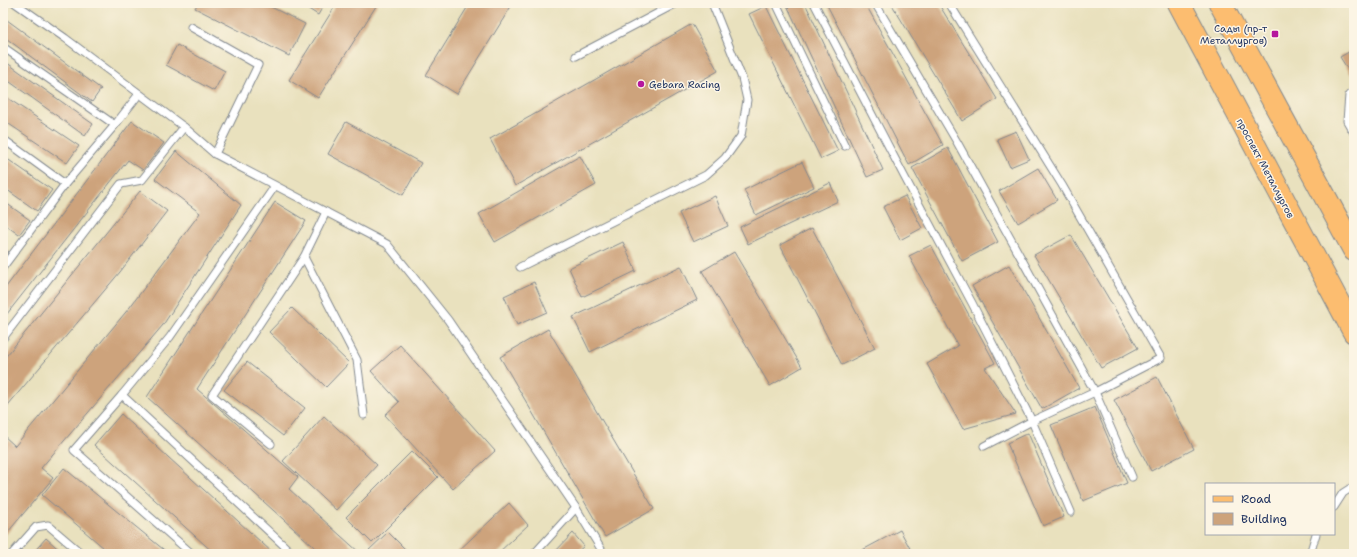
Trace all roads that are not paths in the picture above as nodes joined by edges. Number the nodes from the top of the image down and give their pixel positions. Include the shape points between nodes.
1 (14, 3) edge
2 (677, 3) edge
3 (712, 3) edge
4 (776, 3) edge
5 (814, 3) edge
6 (875, 3) edge
7 (949, 3) edge
8 (1179, 3) edge
9 (1220, 3) edge
10 (191, 27) dead end
11 (3, 47) edge
12 (576, 56) dead end
13 (1354, 91) edge
14 (139, 94) junction
15 (115, 125) junction
16 (184, 127) junction
17 (1354, 133) edge
18 (3, 139) edge
19 (845, 146) dead end
20 (215, 154) junction
21 (64, 184) junction
22 (275, 186) junction
23 (326, 212) junction
24 (1354, 250) edge
25 (304, 257) junction
26 (3, 267) edge
27 (520, 267) dead end
28 (1354, 332) edge
29 (3, 338) edge
30 (1095, 392) junction
31 (122, 396) junction
32 (364, 415) dead end
33 (1032, 421) junction
34 (271, 444) dead end
35 (984, 446) dead end
36 (1132, 477) dead end
37 (1354, 486) edge
38 (1335, 505) edge
39 (576, 508) junction
40 (1071, 512) dead end
41 (1316, 535) edge
42 (12, 554) edge
43 (82, 554) edge
44 (192, 554) edge
45 (293, 554) edge
46 (534, 554) edge
47 (604, 554) edge
48 (1310, 554) edge

1 - 14 lane
2 - 12 lane
3 - 27 lane via 742,78 747,100 741,136 725,158 706,174
4 - 19 lane
5 - 33 lane
6 - 30 lane via 957,142
7 - 30 lane via 1062,185 1161,358
8 - 28 main road, проспект Металлургов
9 - 24 main road
10 - 20 lane via 258,65
11 - 15 lane
13 - 17 lane via 1349,95 1347,121
14 - 15 lane
14 - 16 lane
15 - 21 lane
16 - 20 lane
16 - 29 lane via 142,180 121,184
18 - 21 lane
20 - 22 lane
21 - 26 lane
22 - 23 lane
22 - 31 lane via 170,337
23 - 25 lane
23 - 39 lane via 387,244 448,320
25 - 32 lane via 357,360
25 - 34 lane via 212,395
30 - 33 lane
30 - 36 lane
31 - 44 lane via 74,450
31 - 45 lane
33 - 35 lane
33 - 40 lane
37 - 38 lane via 1343,493
39 - 46 lane
39 - 47 lane
41 - 48 lane
42 - 43 lane via 36,527 48,525

